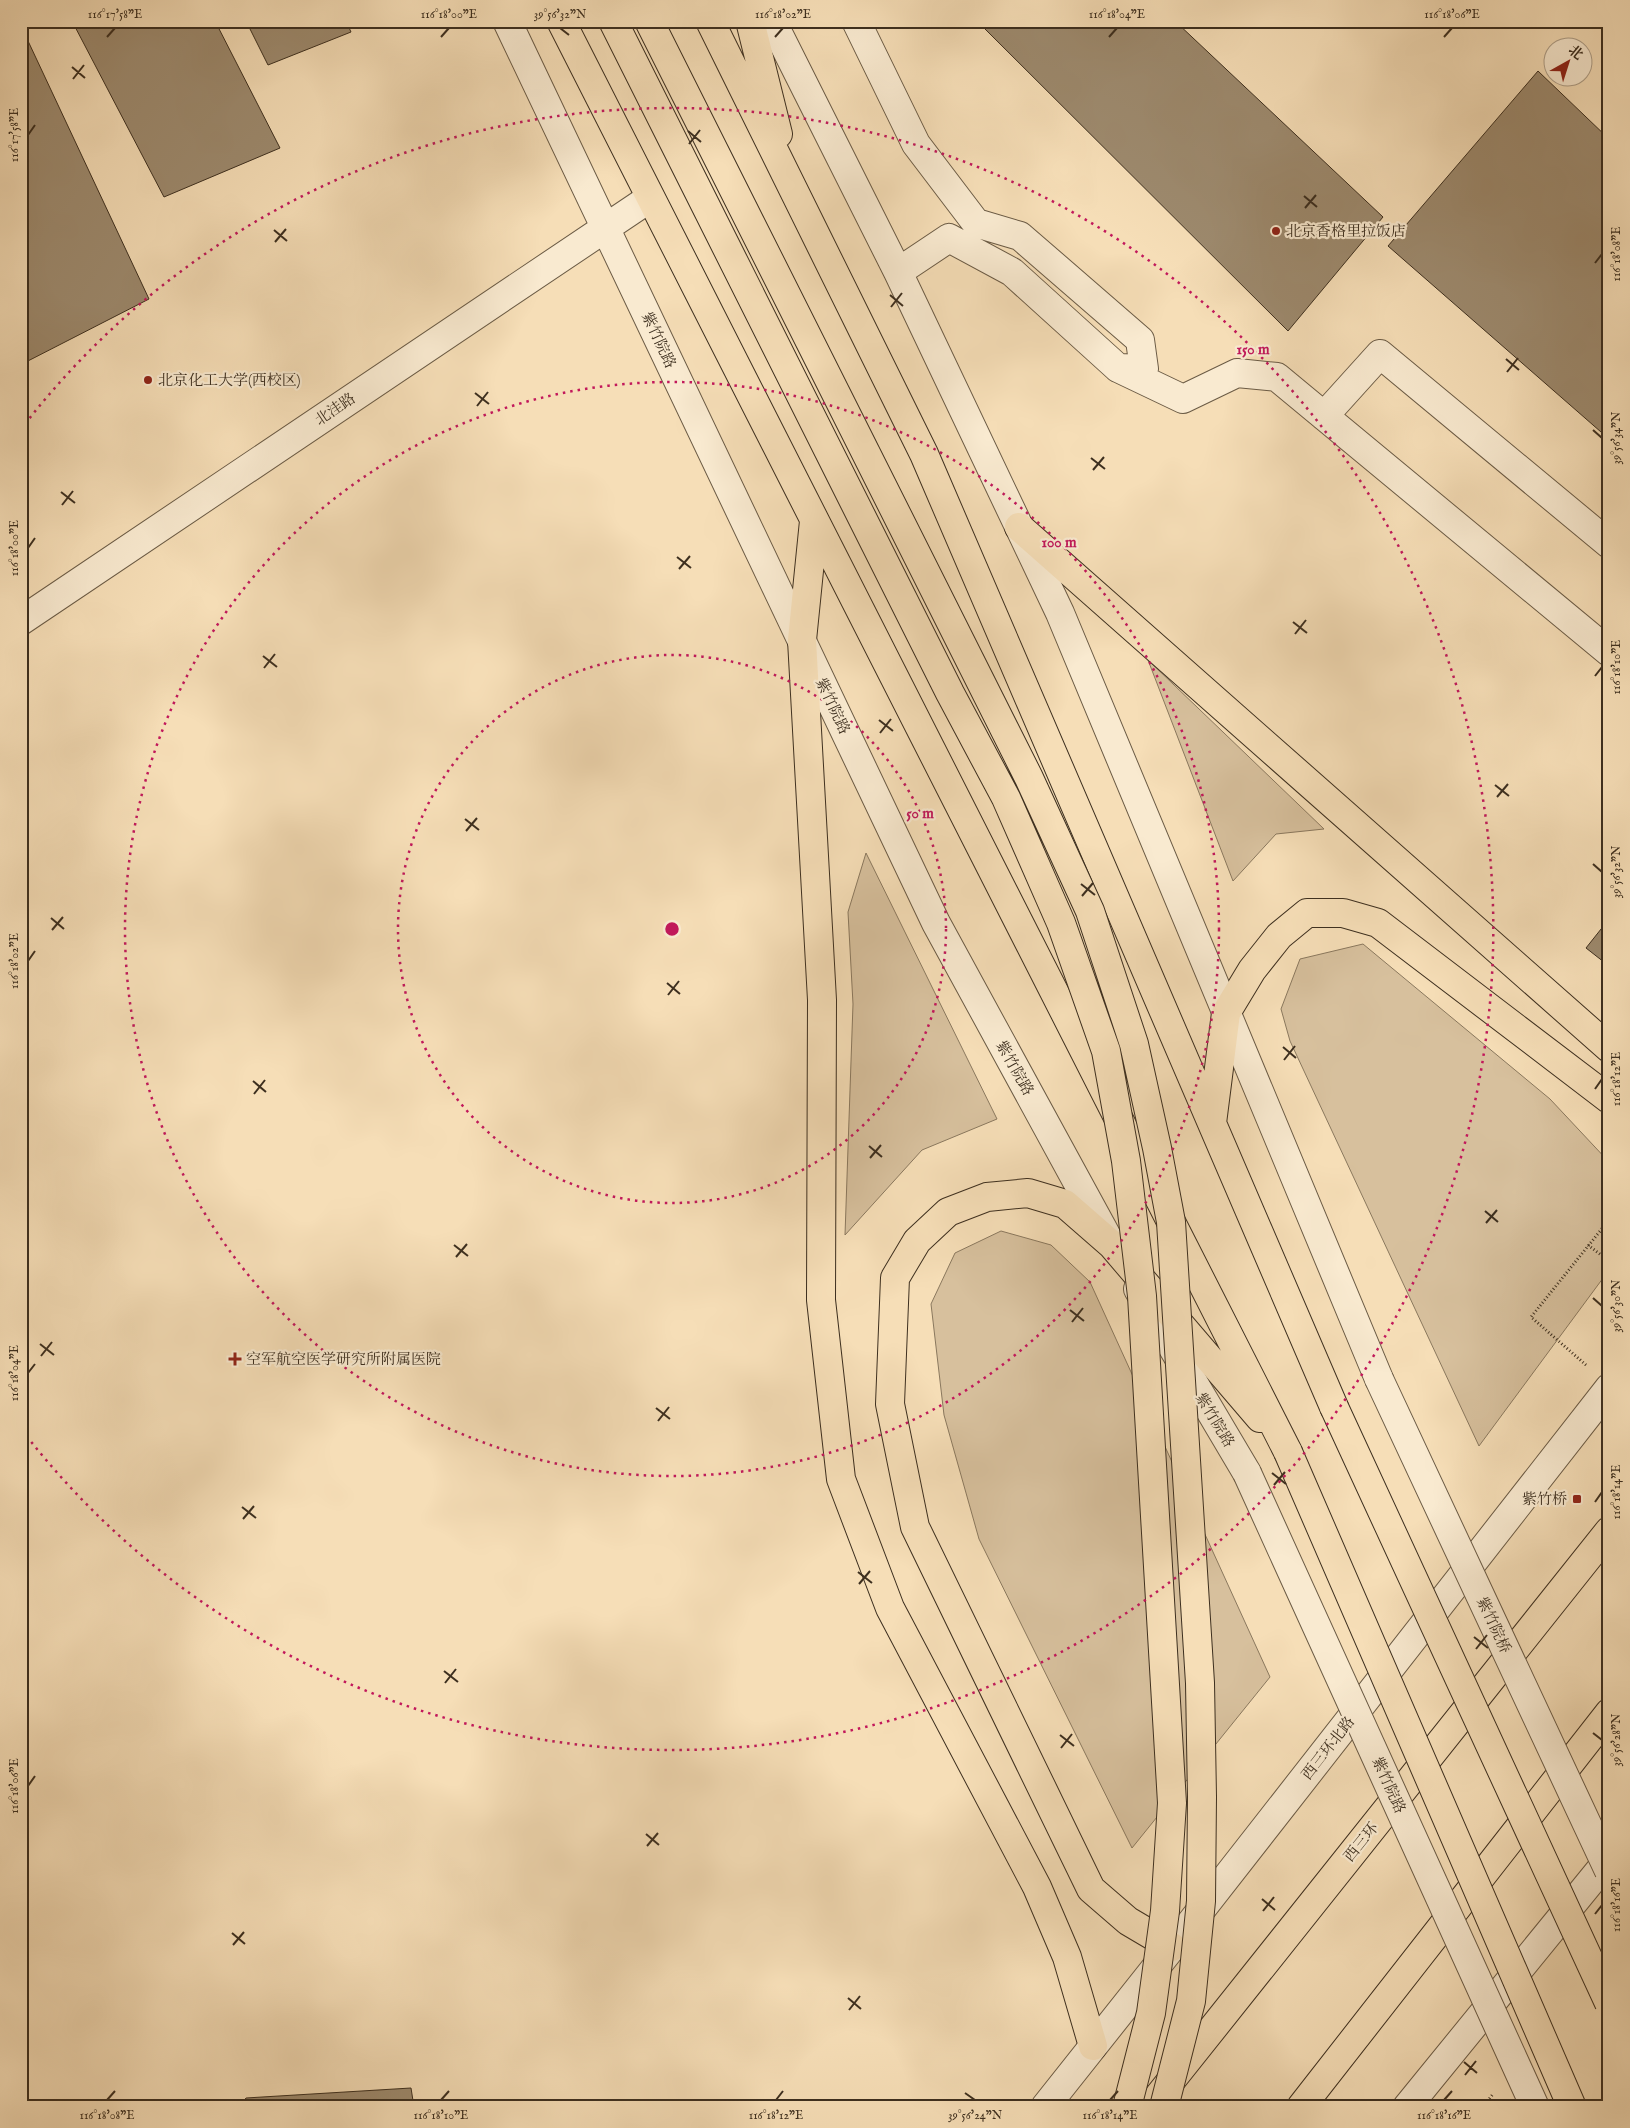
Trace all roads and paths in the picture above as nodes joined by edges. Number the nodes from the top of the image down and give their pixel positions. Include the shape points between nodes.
1 (507, 21) edge
2 (561, 21) edge
3 (613, 21) edge
4 (648, 21) edge
5 (710, 21) edge
6 (750, 21) edge
7 (772, 21) edge
8 (856, 21) edge
9 (790, 186) junction
10 (650, 198) junction
11 (976, 223) junction
12 (605, 227) junction
13 (949, 238) junction
14 (898, 272) junction
15 (1118, 368) junction
16 (1324, 416) junction
17 (814, 521) junction
18 (1019, 527) junction
19 (1609, 544) edge
20 (21, 621) edge
21 (802, 640) junction
22 (1609, 652) edge
23 (1226, 1013) junction
24 (1609, 1048) edge
25 (1609, 1099) edge
26 (1212, 1123) junction
27 (1609, 1220) edge
28 (1112, 1245) junction
29 (1588, 1245) junction
30 (1609, 1261) edge
31 (1588, 1367) dead end
32 (1609, 1388) edge
33 (1288, 1452) junction
34 (1609, 1530) edge
35 (1609, 1713) edge
36 (1609, 1859) edge
37 (1609, 1871) edge
38 (1172, 1947) junction
39 (1609, 2003) edge
40 (1093, 2046) junction
41 (1045, 2107) edge
42 (1127, 2107) edge
43 (1150, 2107) edge
44 (1164, 2107) edge
45 (1301, 2107) edge
46 (1407, 2107) edge
47 (1535, 2107) edge
48 (1572, 2107) edge

1 - 12 street, 紫竹院路
2 - 10 highway
3 - 42 highway, bridge via 1006,798 1061,923 1106,1051 1126,1161 1142,1296 1172,1803 1165,1911 1151,2013
4 - 44 highway, bridge via 1029,778 1090,912 1134,1044 1171,1222 1200,1683 1201,1900 1190,2001
5 - 9 highway
6 - 9 highway
7 - 14 street
8 - 11 street via 916,144
9 - 26 highway via 924,454
10 - 12 street, 北洼路
10 - 17 highway
11 - 13 street
11 - 15 street via 1020,236 1140,340 1144,369
12 - 20 street, 北洼路
12 - 21 street, 紫竹院路
13 - 14 street
13 - 15 street via 1012,272
14 - 18 street
15 - 16 street via 1183,399 1237,373 1277,377
16 - 19 street via 1380,354
16 - 22 street
17 - 21 highway
17 - 33 highway
18 - 23 street via 1060,613
18 - 24 highway
21 - 28 street, 紫竹院路 via 936,923
21 - 40 highway via 822,1000 820,1300 841,1479 890,1608 1037,1887 1067,1957
23 - 25 highway via 1252,970 1279,936 1307,913 1343,913 1378,923
23 - 26 highway
23 - 37 street, 紫竹院桥, bridge via 1379,1379
26 - 39 highway, bridge via 1334,1407
27 - 29 path
28 - 33 highway
28 - 38 highway via 1065,1204 1028,1193 987,1197 948,1212 917,1241 895,1278 890,1404 915,1527 1091,1889 1128,1921
28 - 47 street, 紫竹院路, bridge via 1247,1473
29 - 30 path
29 - 31 path via 1531,1317
32 - 38 street, 西三环北路
33 - 48 highway, bridge
34 - 43 highway, 西三环
35 - 45 highway
36 - 46 street
38 - 40 street, 西三环北路
40 - 41 street, 西三环北路

